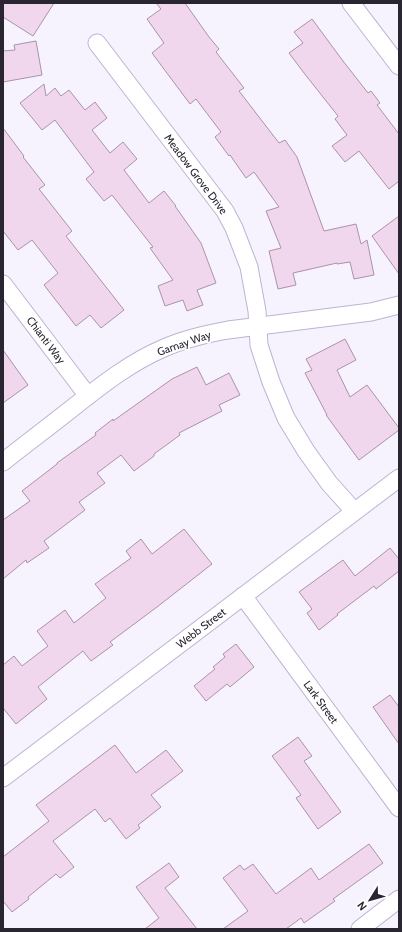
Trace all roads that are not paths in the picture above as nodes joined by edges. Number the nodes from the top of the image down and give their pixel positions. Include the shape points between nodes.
1 (351, 3) edge
2 (96, 43) dead end
3 (399, 66) edge
4 (3, 284) edge
5 (399, 305) edge
6 (258, 326) junction
7 (88, 396) junction
8 (3, 462) edge
9 (399, 478) edge
10 (354, 512) junction
11 (243, 596) junction
12 (3, 778) edge
13 (399, 808) edge
14 (399, 899) edge
15 (360, 929) edge

1 - 3 street
2 - 6 street, Meadow Grove Drive via 225,211 249,267
4 - 7 street, Chianti Way
5 - 6 street, Gamay Way via 371,312
6 - 7 street, Gamay Way via 206,334 164,348 125,369
6 - 10 street, Meadow Grove Drive via 259,345 286,418 328,483
7 - 8 street, Gamay Way
9 - 10 street, Webb Street
10 - 11 street, Webb Street
11 - 12 street, Webb Street
11 - 13 street, Lark Street
14 - 15 street

